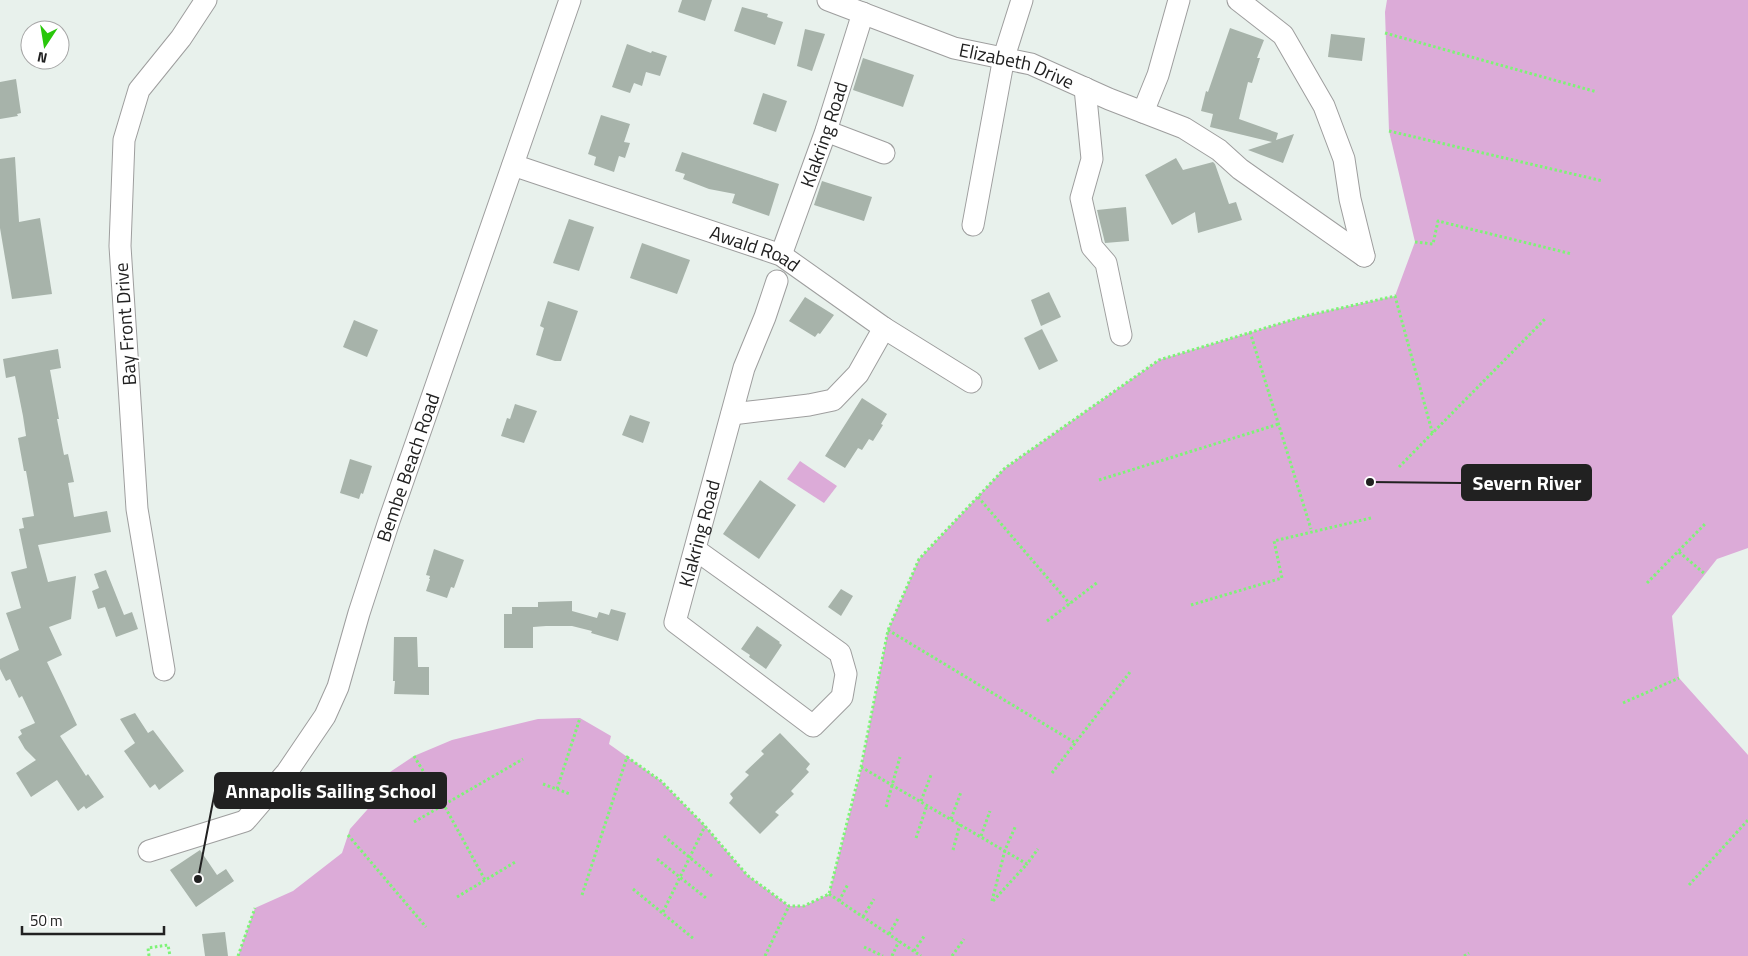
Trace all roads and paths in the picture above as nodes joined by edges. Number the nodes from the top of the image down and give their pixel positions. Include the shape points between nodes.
1 (206, 0) edge
2 (570, 0) edge
3 (828, 0) edge
4 (1022, 0) edge
5 (1179, 0) edge
6 (1238, 0) edge
7 (863, 13) junction
8 (1385, 33) dead end
9 (1004, 57) junction
10 (1085, 88) junction
11 (1597, 92) dead end
12 (1143, 112) junction
13 (826, 131) junction
14 (1389, 131) dead end
15 (884, 153) dead end
16 (513, 165) junction
17 (1603, 181) dead end
18 (973, 225) dead end
19 (1415, 242) dead end
20 (1572, 254) dead end
21 (781, 256) junction
22 (777, 281) dead end
23 (1545, 319) dead end
24 (884, 328) junction
25 (1250, 332) junction
26 (1121, 335) dead end
27 (971, 382) dead end
28 (732, 414) junction
29 (1279, 424) junction
30 (1433, 435) dead end
31 (1399, 467) dead end
32 (1099, 480) dead end
33 (978, 497) junction
34 (1371, 518) dead end
35 (1704, 524) dead end
36 (1311, 529) dead end
37 (696, 550) junction
38 (1678, 552) junction
39 (1705, 574) dead end
40 (1098, 582) dead end
41 (1647, 583) dead end
42 (1070, 604) dead end
43 (1191, 604) dead end
44 (1047, 621) dead end
45 (888, 630) junction
46 (164, 670) dead end
47 (1130, 672) dead end
48 (1679, 678) dead end
49 (1623, 703) dead end
50 (580, 718) dead end
51 (1074, 742) dead end
52 (414, 756) dead end
53 (900, 757) dead end
54 (523, 759) dead end
55 (861, 767) junction
56 (1052, 772) dead end
57 (931, 775) dead end
58 (543, 784) dead end
59 (893, 786) junction
60 (433, 789) junction
61 (557, 789) junction
62 (961, 792) dead end
63 (570, 794) dead end
64 (921, 801) junction
65 (444, 805) junction
66 (927, 805) junction
67 (404, 807) dead end
68 (886, 807) dead end
69 (990, 811) dead end
70 (951, 819) junction
71 (1748, 820) edge
72 (414, 822) dead end
73 (960, 824) junction
74 (1016, 825) dead end
75 (705, 826) junction
76 (348, 836) dead end
77 (664, 836) dead end
78 (981, 836) junction
79 (916, 838) dead end
80 (1038, 849) dead end
81 (149, 850) dead end
82 (953, 850) dead end
83 (1005, 850) junction
84 (657, 859) dead end
85 (517, 861) dead end
86 (1027, 864) junction
87 (712, 876) dead end
88 (680, 877) junction
89 (485, 880) junction
90 (848, 884) dead end
91 (1689, 886) dead end
92 (633, 889) dead end
93 (829, 894) junction
94 (582, 895) dead end
95 (457, 897) dead end
96 (706, 898) dead end
97 (874, 899) dead end
98 (839, 900) junction
99 (789, 906) junction
100 (255, 908) dead end
101 (663, 912) dead end
102 (863, 916) junction
103 (899, 918) dead end
104 (426, 927) dead end
105 (889, 934) junction
106 (925, 935) dead end
107 (694, 939) dead end
108 (964, 939) dead end
109 (900, 941) junction
110 (864, 947) dead end
111 (914, 951) junction
112 (1469, 953) dead end
113 (149, 956) edge
114 (170, 956) edge
115 (238, 956) edge
116 (765, 956) edge
117 (883, 956) edge
118 (892, 956) edge
119 (921, 956) edge
120 (952, 956) edge
121 (1464, 956) edge

1 - 46 street, Bay Front Drive via 140,90 124,140 120,246 137,499
2 - 16 street, Bembe Beach Road
3 - 7 street, Elizabeth Drive
4 - 9 street
5 - 12 street via 1158,74
6 - 12 street, Elizabeth Drive via 1283,35 1324,106 1344,159 1364,256 1240,169 1219,150 1184,128
7 - 9 street, Elizabeth Drive via 954,48
7 - 13 street, Klakring Road
8 - 11 path
9 - 10 street, Elizabeth Drive via 1031,64
9 - 18 street
10 - 12 street, Elizabeth Drive
10 - 26 street via 1092,159 1082,198 1092,247 1106,263
13 - 15 street
13 - 21 street, Klakring Road
14 - 17 path
16 - 21 street, Awald Road
16 - 81 street, Bembe Beach Road via 389,521 338,687 324,716 287,772 245,821
19 - 20 path via 1433,244 1438,221
21 - 24 street, Awald Road
22 - 28 street, Klakring Road via 744,368
23 - 31 path
24 - 27 street, Awald Road
24 - 28 street via 858,374 833,400
25 - 29 path
25 - 30 path via 1395,296
25 - 33 path via 1159,360 1005,468
28 - 37 street, Klakring Road
29 - 32 path
29 - 36 path
33 - 42 path
33 - 45 path via 920,559
34 - 43 path via 1274,542 1282,578
35 - 38 path
37 - 37 street, Klakring Road via 675,622 813,726 842,697 846,674 840,653
38 - 39 path
38 - 41 path
40 - 44 path
45 - 51 path
45 - 55 path
47 - 56 path
48 - 49 path
50 - 61 path
52 - 60 path
53 - 59 path
54 - 65 path
55 - 59 path
55 - 93 path
57 - 64 path
58 - 61 path
59 - 64 path
59 - 68 path
60 - 65 path
60 - 67 path
61 - 63 path
62 - 70 path
64 - 66 path
65 - 72 path
65 - 89 path
66 - 70 path
66 - 79 path
69 - 78 path
70 - 73 path
71 - 91 path
73 - 78 path
73 - 82 path
74 - 83 path
75 - 88 path
75 - 94 path via 661,781 627,757
75 - 99 path via 747,876
76 - 104 path
77 - 87 path
78 - 83 path
80 - 86 path
83 - 86 path
83 - 86 path via 992,902
84 - 88 path
85 - 89 path
88 - 96 path
88 - 101 path
89 - 95 path
90 - 98 path
92 - 107 path
93 - 98 path
93 - 99 path via 804,906
97 - 102 path
98 - 102 path
99 - 116 path
100 - 115 path
102 - 105 path
103 - 105 path
105 - 109 path
106 - 111 path
108 - 120 path
109 - 111 path
109 - 118 path
110 - 117 path
111 - 119 path
112 - 121 path
113 - 114 path via 148,948 168,945

